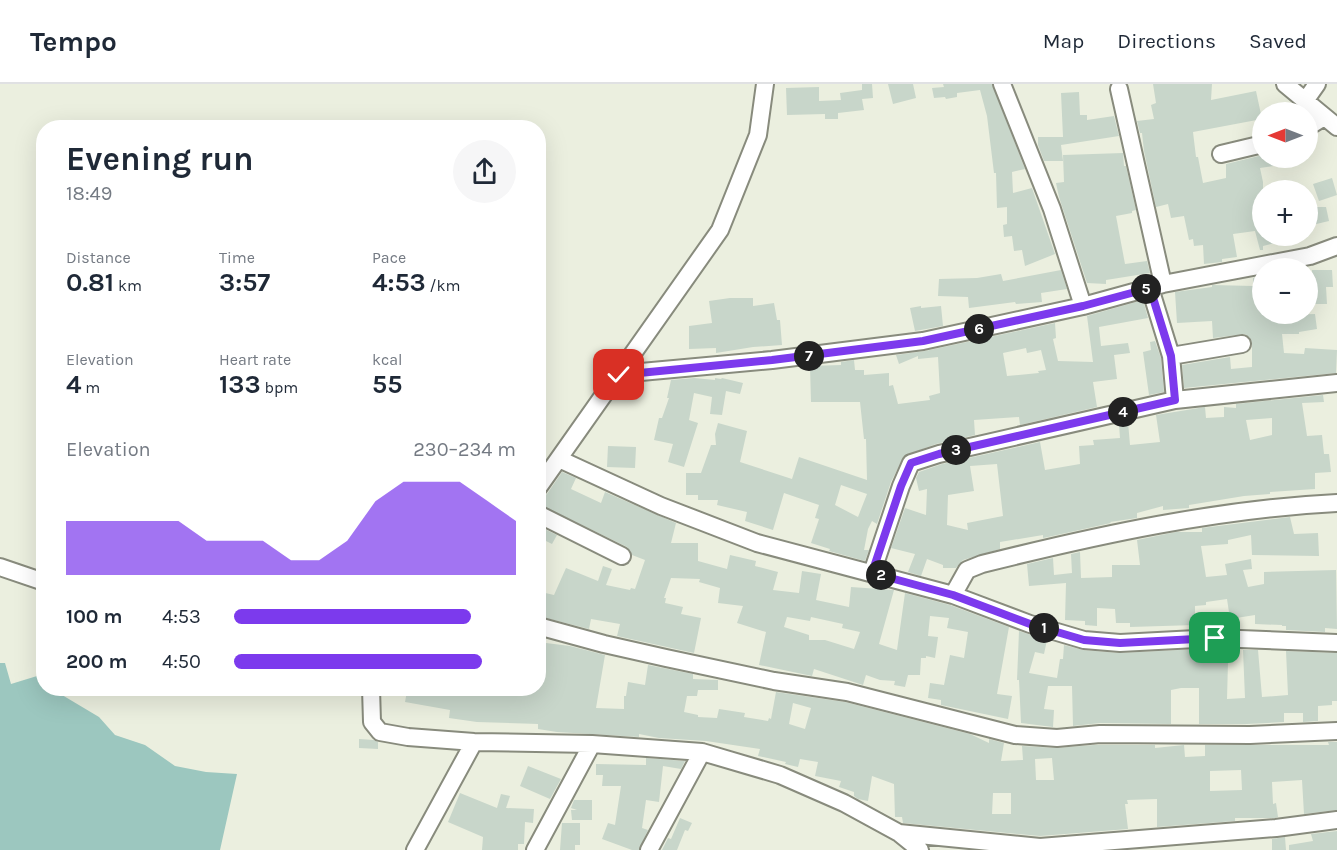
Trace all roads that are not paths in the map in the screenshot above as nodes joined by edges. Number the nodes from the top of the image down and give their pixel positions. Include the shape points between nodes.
1 (1002, 84) edge
2 (1285, 84) edge
3 (1317, 84) edge
4 (768, 85) edge
5 (1119, 89) dead end
6 (1305, 101) junction
7 (1331, 122) edge
8 (1252, 147) edge
9 (1221, 154) dead end
10 (1337, 246) edge
11 (1156, 286) junction
12 (1083, 306) junction
13 (1242, 344) dead end
14 (1171, 356) junction
15 (619, 375) junction
16 (1337, 383) edge
17 (1175, 400) junction
18 (560, 459) junction
19 (546, 477) edge
20 (1337, 503) edge
21 (546, 518) edge
22 (622, 556) dead end
23 (0, 567) edge
24 (872, 573) junction
25 (36, 579) edge
26 (953, 595) junction
27 (546, 628) edge
28 (1337, 643) edge
29 (371, 696) edge
30 (1337, 731) edge
31 (474, 742) junction
32 (592, 744) junction
33 (702, 752) junction
34 (1337, 820) edge
35 (898, 833) junction
36 (1176, 843) edge
37 (415, 850) edge
38 (535, 850) edge
39 (649, 850) edge
40 (920, 850) edge

1 - 12 street via 1052,209
2 - 6 street
3 - 6 street
4 - 15 street via 758,135 720,230
5 - 11 street
6 - 7 street
8 - 9 street
10 - 11 street via 1310,256
11 - 12 street
11 - 14 street
12 - 15 street via 923,341
13 - 14 street
14 - 17 street
15 - 18 street
16 - 17 street
17 - 24 street via 911,463
18 - 19 street
18 - 24 street via 661,506 757,543
20 - 26 street via 1221,514 1078,540 967,570
21 - 22 street
23 - 25 street
24 - 26 street
26 - 28 street via 1084,640 1120,643 1215,638
27 - 30 street via 774,681 847,692 1016,735 1057,738
29 - 31 street via 372,722 380,732
31 - 32 street
31 - 37 street
32 - 33 street
32 - 38 street
33 - 35 street via 780,775 844,803
33 - 39 street
34 - 36 street
35 - 36 street via 1040,847
35 - 40 street

